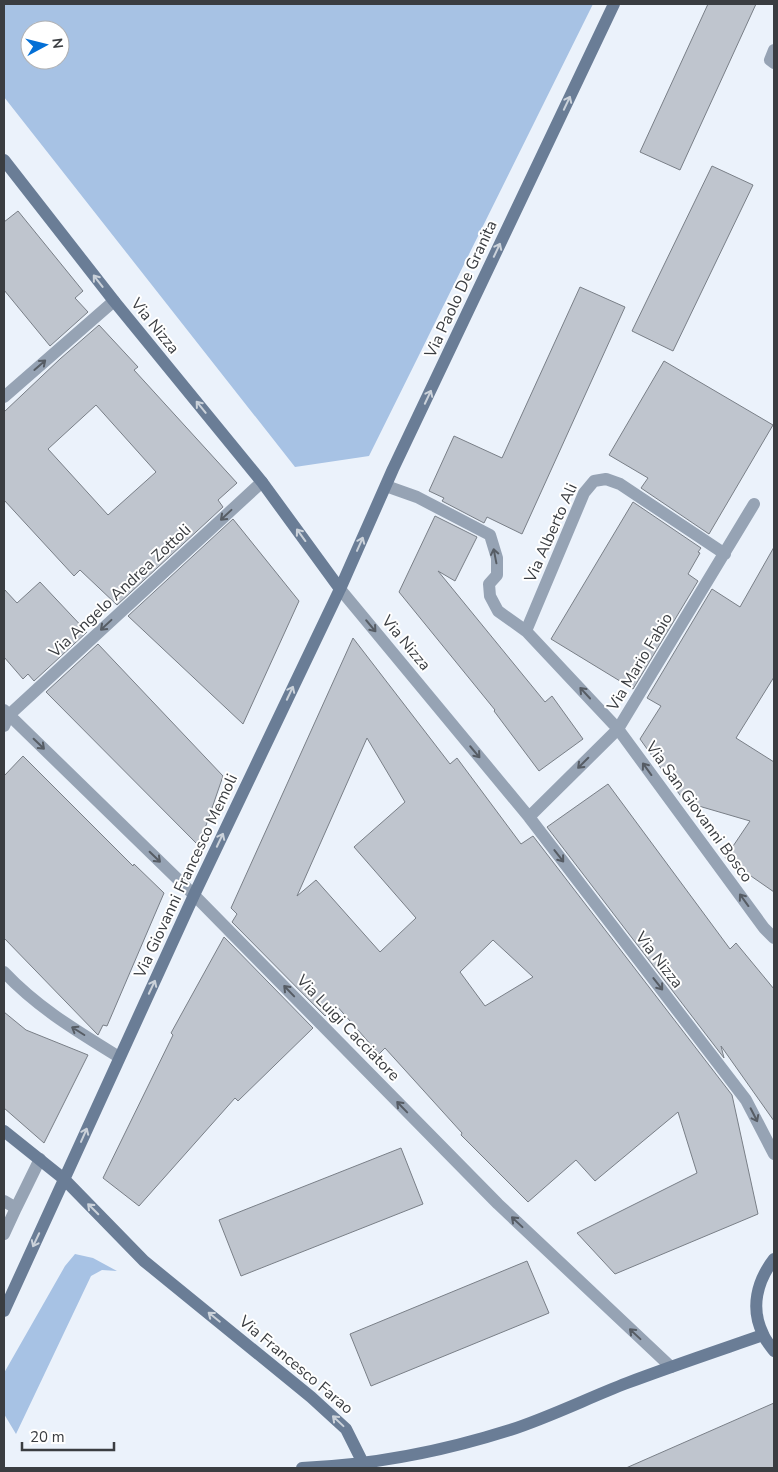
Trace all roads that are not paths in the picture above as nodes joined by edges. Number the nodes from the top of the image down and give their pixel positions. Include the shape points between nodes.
1 (614, 4) edge
2 (774, 50) edge
3 (774, 63) edge
4 (4, 160) edge
5 (114, 301) junction
6 (4, 397) edge
7 (262, 482) junction
8 (386, 486) junction
9 (754, 504) dead end
10 (725, 554) junction
11 (340, 589) junction
12 (526, 631) junction
13 (5, 717) edge
14 (618, 729) junction
15 (529, 817) junction
16 (194, 895) junction
17 (774, 938) edge
18 (4, 972) edge
19 (119, 1057) junction
20 (4, 1131) edge
21 (774, 1154) edge
22 (40, 1159) junction
23 (64, 1179) junction
24 (4, 1201) edge
25 (16, 1208) junction
26 (4, 1234) edge
27 (774, 1259) edge
28 (4, 1311) edge
29 (763, 1335) junction
30 (774, 1351) edge
31 (671, 1367) junction
32 (363, 1463) junction
33 (302, 1468) edge

8 -> 1 main road, Via Paolo De Granita
2 - 3 street via 770,60
5 -> 4 main road, Via Nizza
6 -> 5 street
7 -> 5 main road, Via Nizza
11 -> 7 main road, Via Nizza
7 -> 13 street, Via Angelo Andrea Zottoli
11 -> 8 main road, Via Paolo De Granita
12 -> 8 street, Via Alberto Ali via 498,611 490,596 489,584 497,575 497,558 490,535 417,497
9 - 10 street, Via Mario Fabio
10 - 12 street, Via Alberto Ali via 620,484 606,479 594,481 584,493
10 - 14 street, Via Mario Fabio
11 -> 15 street, Via Nizza
16 -> 11 main road, Via Giovanni Francesco Memoli
14 -> 12 street, Via Alberto Ali
13 -> 16 street, Via Luigi Cacciatore
14 -> 15 street, Via Mario Fabio
17 -> 14 street, Via San Giovanni Bosco
15 -> 21 street, Via Nizza via 746,1100
19 -> 16 main road, Via Giovanni Francesco Memoli
31 -> 16 street, Via Luigi Cacciatore via 498,1204
19 -> 18 street via 52,1015
23 -> 19 main road, Via Giovanni Francesco Memoli
20 - 22 main road, Via Francesco Farao
22 - 23 main road, Via Francesco Farao
22 - 25 street
23 -> 28 main road, Via Giovanni Francesco Memoli
32 -> 23 main road, Via Francesco Farao via 346,1428 144,1261
24 - 25 street
25 - 26 street
27 - 29 main road via 765,1271 757,1292 756,1314
29 - 30 main road
29 - 31 main road
31 - 32 main road via 510,1430 442,1448
32 - 33 main road

